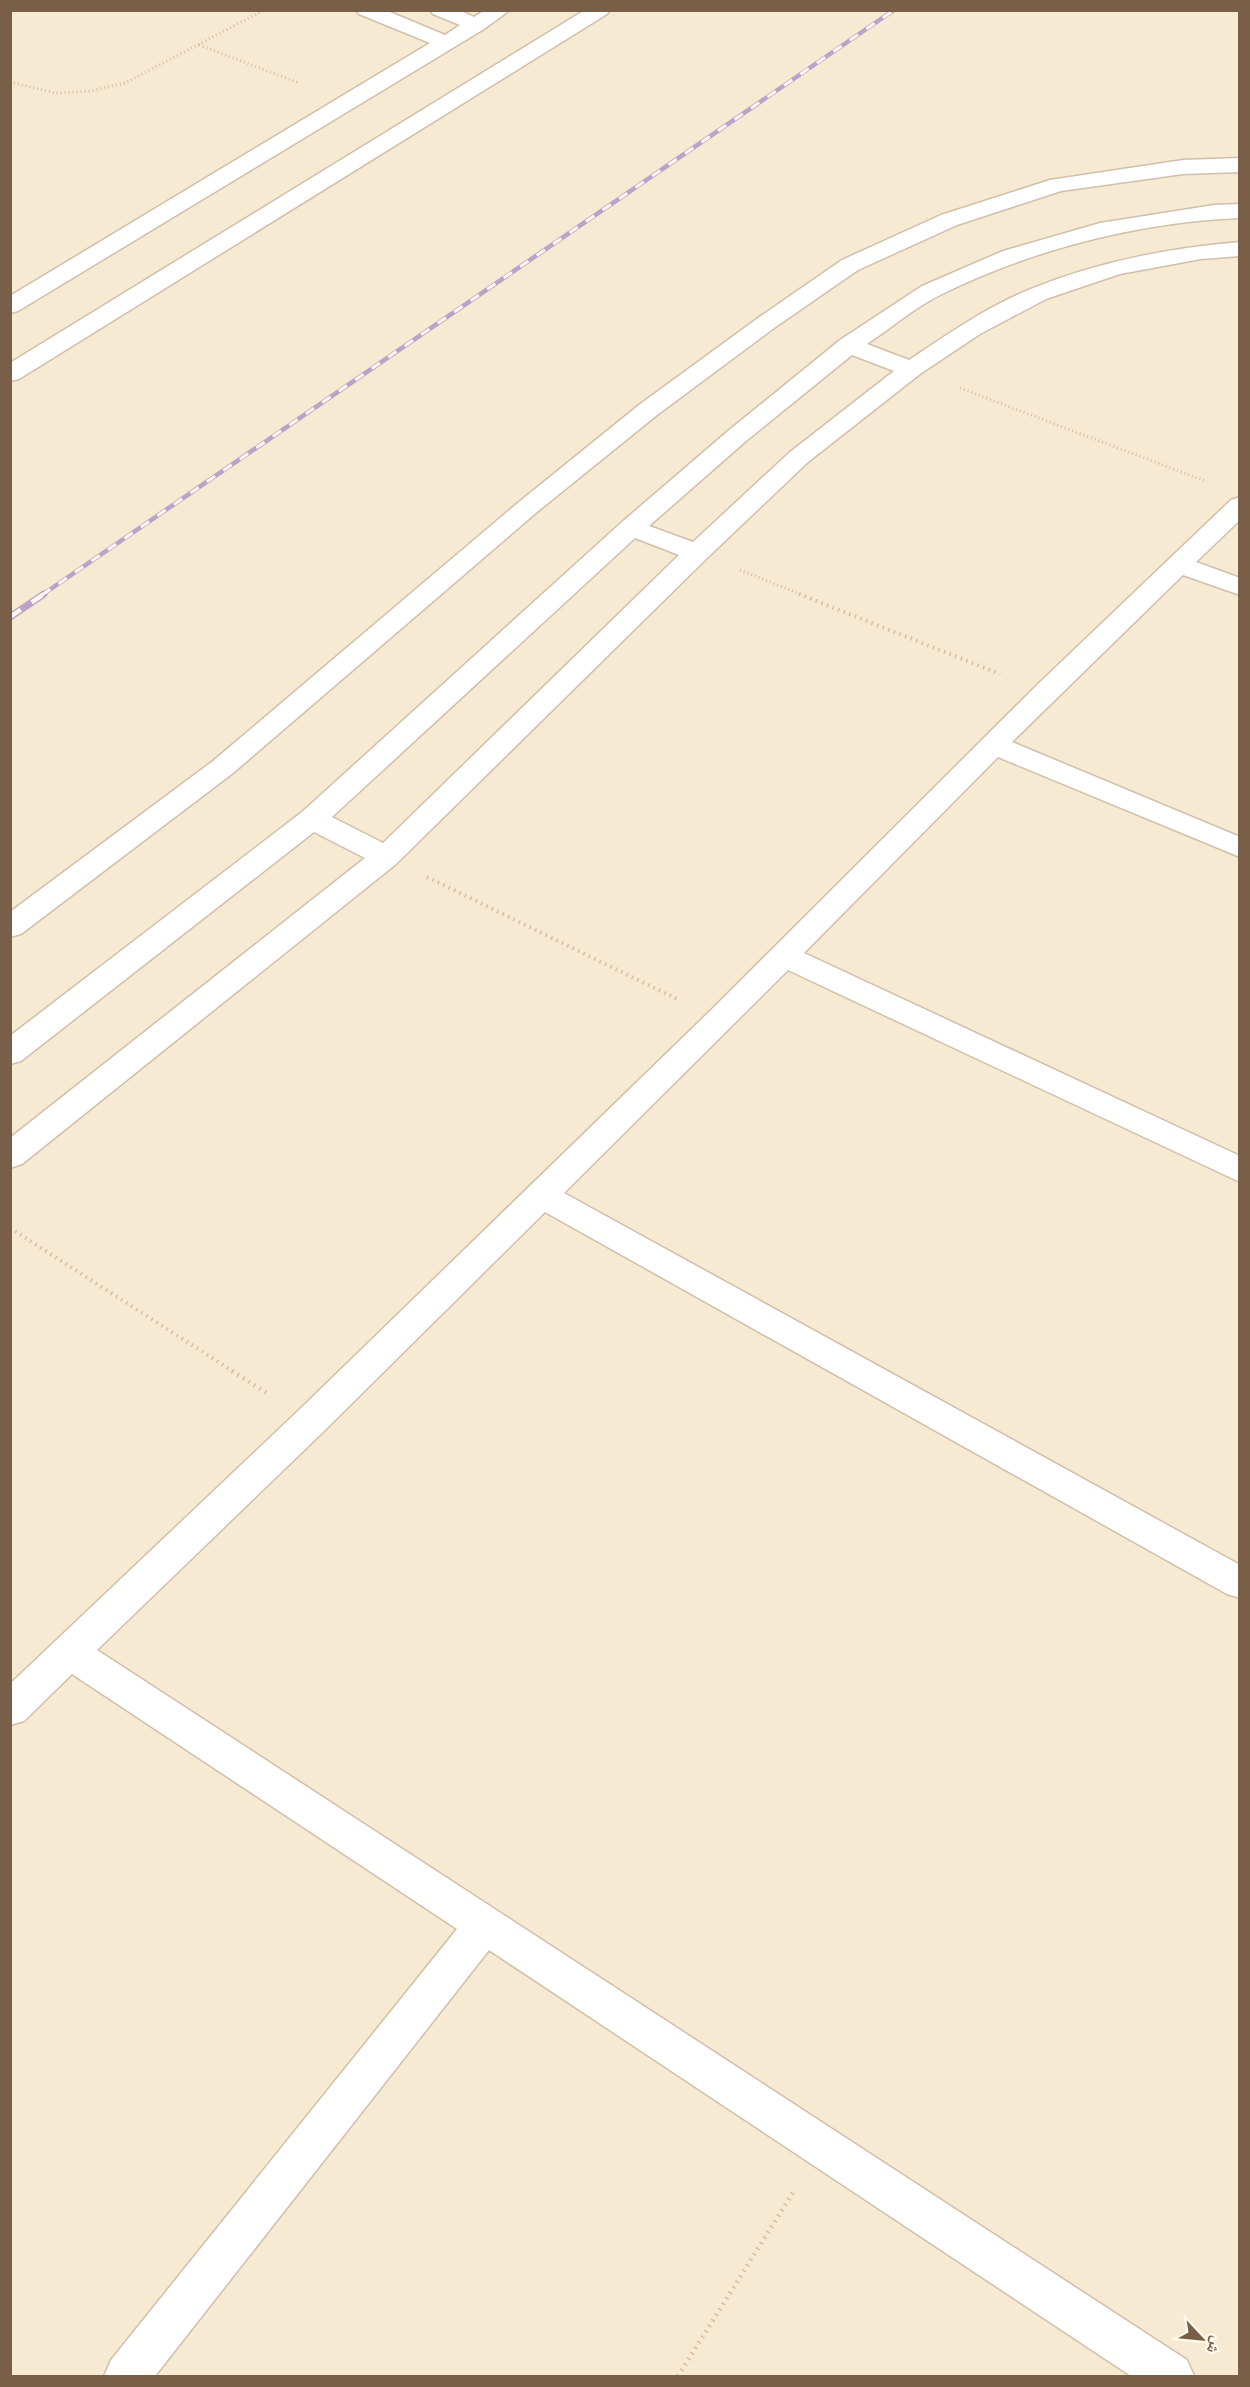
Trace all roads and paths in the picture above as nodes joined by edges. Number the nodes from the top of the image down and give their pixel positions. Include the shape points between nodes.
1 (264, 10) edge
2 (366, 10) edge
3 (440, 10) edge
4 (500, 10) edge
5 (600, 10) edge
6 (477, 25) junction
7 (447, 43) junction
8 (199, 45) junction
9 (10, 82) edge
10 (348, 103) junction
11 (1239, 165) edge
12 (1239, 211) edge
13 (1239, 249) edge
14 (10, 306) edge
15 (849, 345) junction
16 (911, 369) junction
17 (10, 374) edge
18 (1207, 482) dead end
19 (1239, 505) edge
20 (631, 528) junction
21 (697, 553) junction
22 (1178, 564) junction
23 (1239, 587) edge
24 (1046, 692) junction
25 (994, 745) junction
26 (312, 819) junction
27 (1239, 848) edge
28 (386, 857) junction
29 (10, 927) edge
30 (784, 957) junction
31 (720, 1020) junction
32 (10, 1053) edge
33 (10, 1156) edge
34 (1239, 1170) edge
35 (541, 1195) junction
36 (10, 1228) edge
37 (311, 1421) junction
38 (1239, 1583) edge
39 (70, 1652) junction
40 (10, 1709) edge
41 (484, 1926) junction
42 (821, 2147) junction
43 (127, 2376) edge
44 (678, 2376) edge
45 (1171, 2376) edge

1 - 8 path
2 - 7 street
3 - 6 street
4 - 6 street
5 - 17 street
6 - 7 street
7 - 10 street
8 - 9 path via 125,83 91,91 55,93
8 - 10 path
10 - 14 street
11 - 29 street via 1183,167 1058,185 949,220 850,265 648,410 528,507 224,767
12 - 15 street via 1100,230 1011,256 930,291
13 - 16 street via 1115,268 1038,294 972,329
15 - 16 street
15 - 20 street
16 - 18 path
16 - 21 street via 799,457
19 - 22 street
20 - 21 street
20 - 26 street
21 - 24 path
21 - 28 street
22 - 23 street
22 - 24 street
24 - 25 street
25 - 27 street
25 - 30 street
26 - 28 street
26 - 32 street
28 - 31 path
28 - 33 street
30 - 31 street
30 - 34 street
31 - 35 street
35 - 37 street
35 - 38 street
36 - 37 path
37 - 39 street
39 - 40 street
39 - 41 street
41 - 42 street
41 - 43 street
42 - 44 path
42 - 45 street

